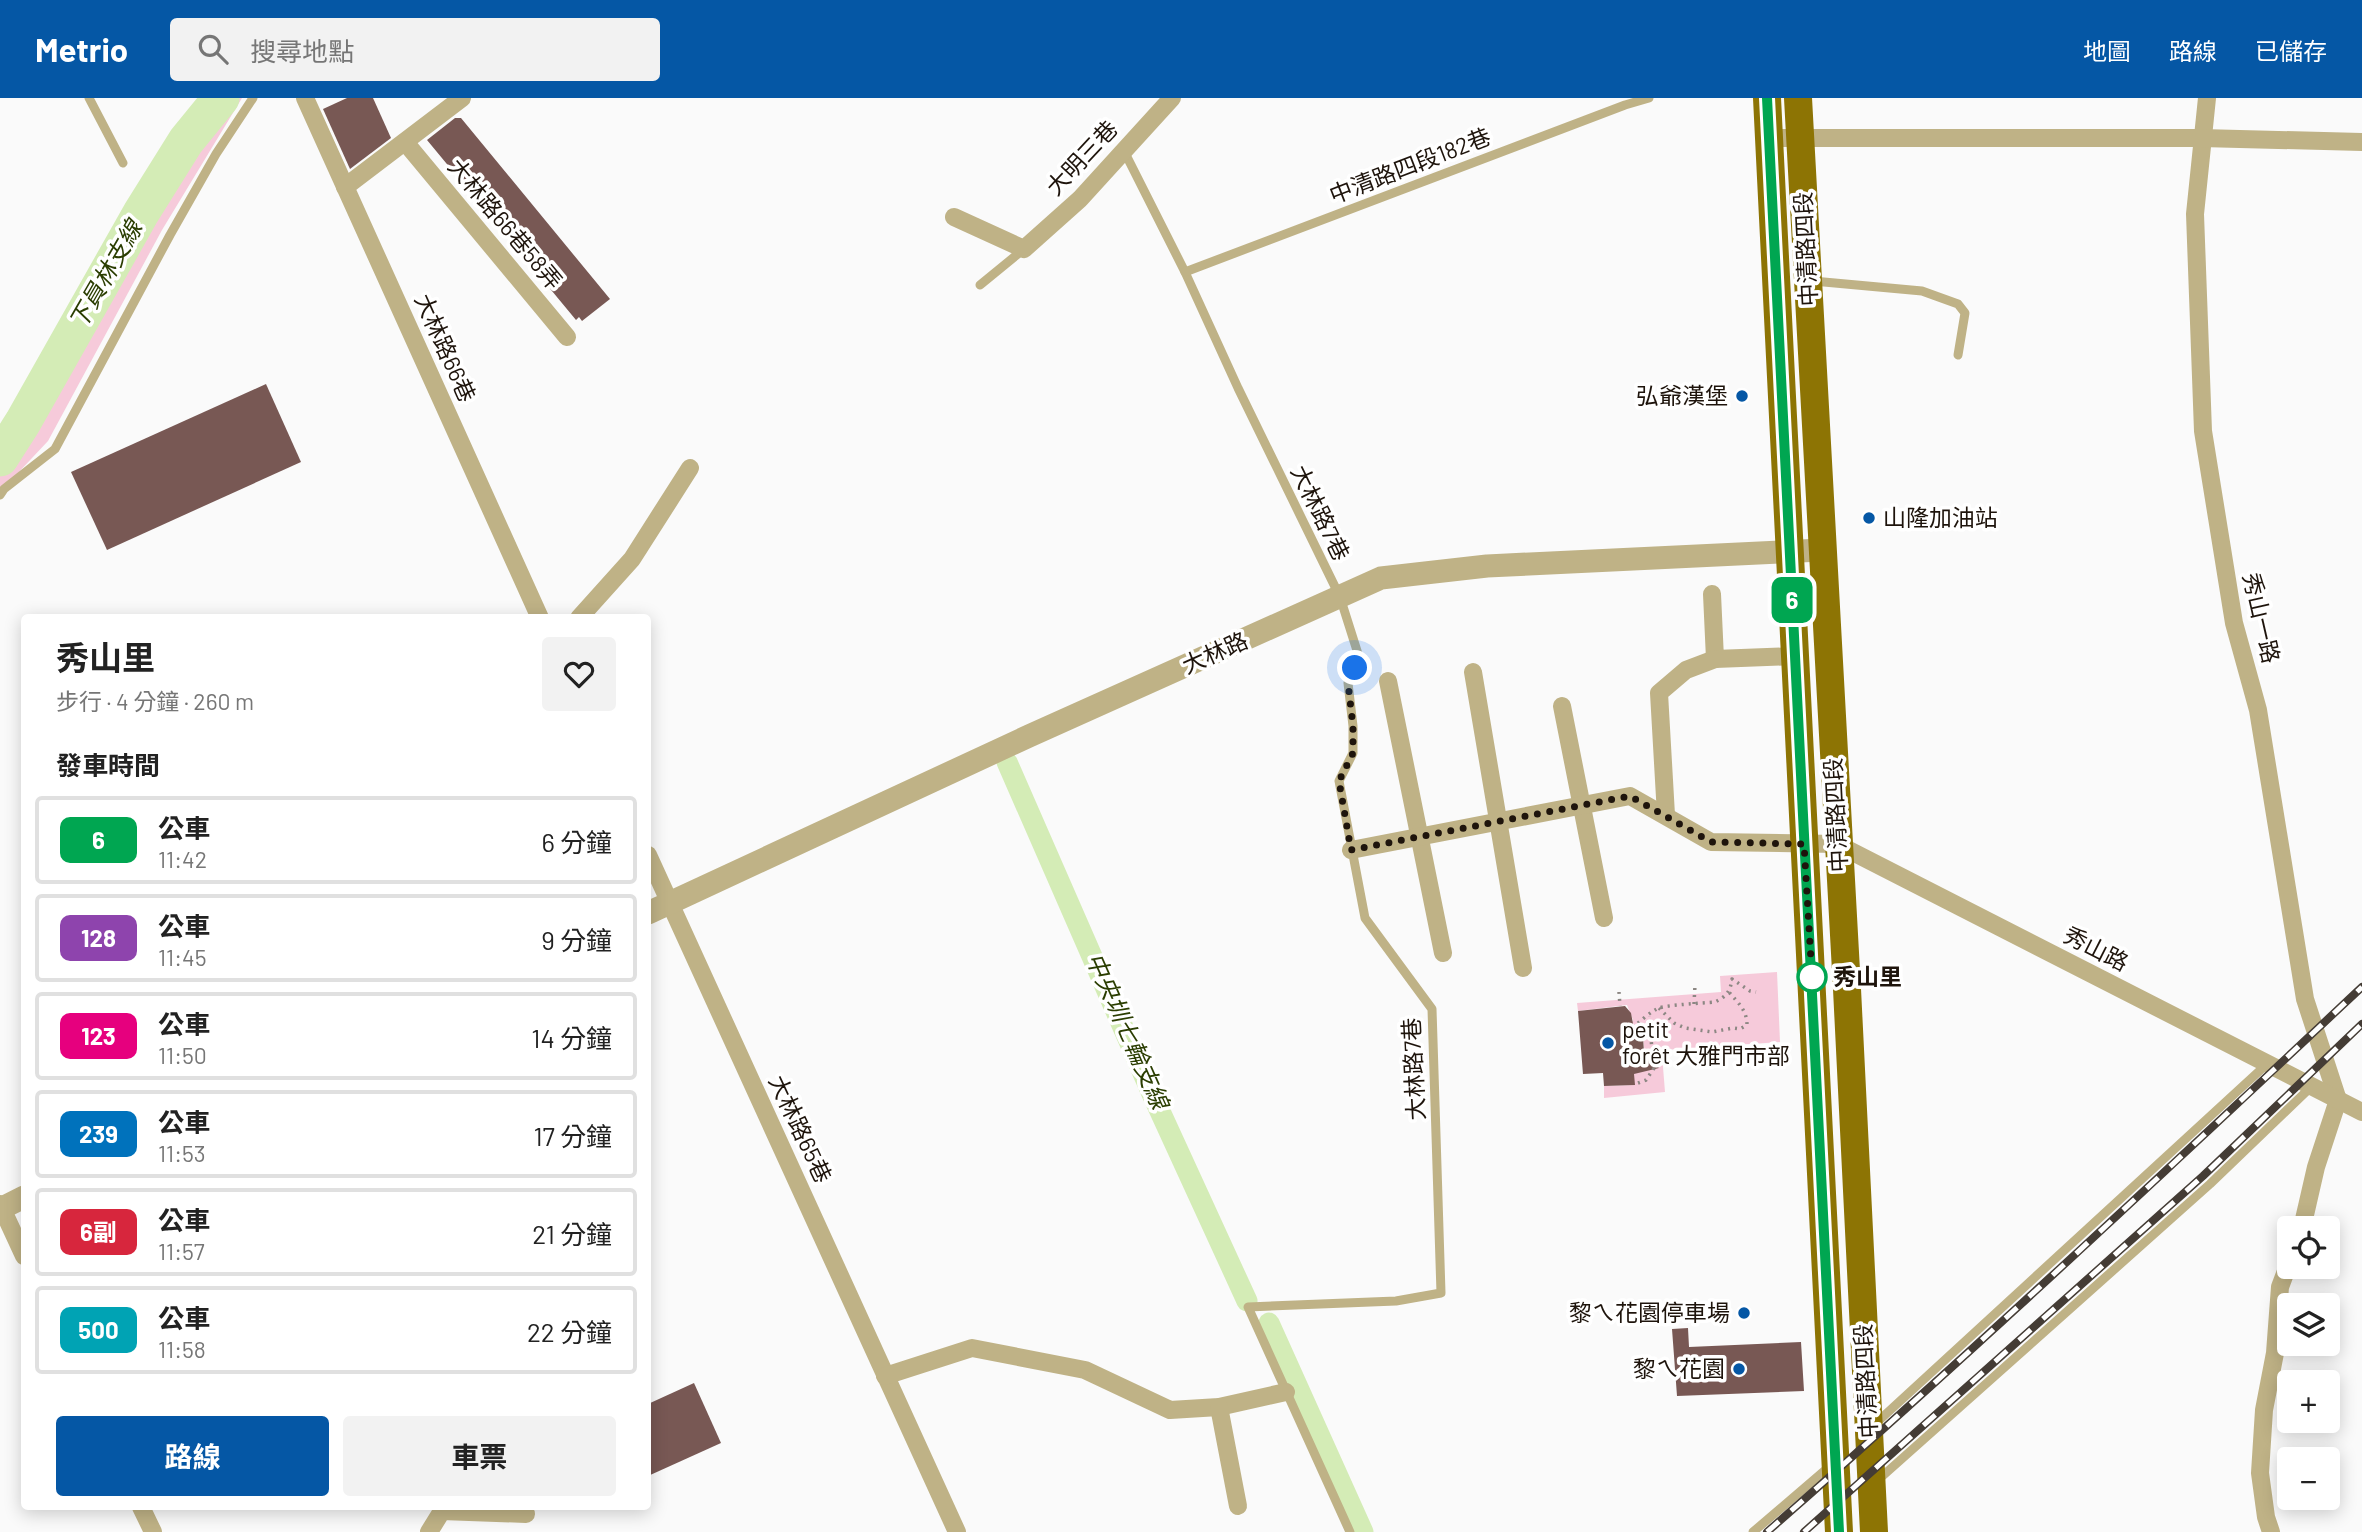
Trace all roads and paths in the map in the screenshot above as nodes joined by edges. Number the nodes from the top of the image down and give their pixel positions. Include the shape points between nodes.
1 (89, 98) edge
2 (253, 98) edge
3 (305, 98) edge
4 (463, 98) edge
5 (1172, 98) edge
6 (1649, 98) edge
7 (1767, 98) edge
8 (1798, 98) edge
9 (2207, 98) edge
10 (1769, 138) junction
11 (2201, 138) junction
12 (1800, 139) junction
13 (405, 142) junction
14 (2362, 142) edge
15 (1124, 149) junction
16 (123, 163) dead end
17 (345, 187) junction
18 (954, 217) dead end
19 (1024, 248) junction
20 (1185, 272) junction
21 (1808, 281) junction
22 (980, 285) dead end
23 (567, 337) dead end
24 (1958, 355) dead end
25 (690, 468) dead end
26 (0, 495) edge
27 (1822, 550) junction
28 (1790, 552) junction
29 (1712, 594) dead end
30 (1340, 597) junction
31 (538, 614) edge
32 (583, 614) edge
33 (1795, 656) junction
34 (1715, 659) junction
35 (1473, 672) dead end
36 (1388, 681) dead end
37 (1562, 706) dead end
38 (1581, 806) junction
39 (1666, 815) junction
40 (1499, 821) junction
41 (1420, 837) junction
42 (1804, 844) junction
43 (1837, 844) junction
44 (1351, 850) junction
45 (651, 862) edge
46 (669, 903) junction
47 (651, 912) edge
48 (1604, 918) dead end
49 (1443, 953) dead end
50 (1523, 968) dead end
51 (1695, 985) dead end
52 (1619, 992) dead end
53 (1730, 992) junction
54 (1756, 992) dead end
55 (1694, 1005) junction
56 (1620, 1006) dead end
57 (1659, 1008) junction
58 (1650, 1016) junction
59 (1633, 1028) dead end
60 (2267, 1064) junction
61 (1638, 1083) dead end
62 (2312, 1086) junction
63 (2338, 1100) junction
64 (2362, 1112) edge
65 (21, 1198) edge
66 (1, 1207) edge
67 (2305, 1216) edge
68 (21, 1250) edge
69 (2283, 1279) edge
70 (885, 1376) junction
71 (1286, 1392) junction
72 (1219, 1407) junction
73 (1868, 1430) junction
74 (1835, 1461) junction
75 (1871, 1486) junction
76 (1238, 1506) dead end
77 (142, 1510) edge
78 (526, 1514) dead end
79 (1835, 1524) edge
80 (153, 1532) edge
81 (429, 1532) edge
82 (957, 1532) edge
83 (1350, 1532) edge
84 (1753, 1532) edge
85 (1874, 1532) edge
86 (2271, 1532) edge

1 - 16 lane
2 - 26 lane via 170,234 55,449
3 - 17 street, 大林路66巷
4 - 13 street
5 - 15 street, 大明三巷
6 - 20 lane, 中清路四段182巷
7 - 10 main road, 中清路四段
8 - 12 main road, 中清路四段
9 - 11 street, 秀山一路
10 - 12 street
10 - 28 main road, 中清路四段
11 - 12 street
11 - 14 street
11 - 63 street, 秀山一路 via 2194,215 2203,431 2234,623 2258,710 2305,999
12 - 21 main road, 中清路四段
13 - 17 street
13 - 23 street, 大林路66巷58弄
15 - 19 street, 大明三巷 via 1080,199
15 - 20 lane, 大林路7巷
17 - 31 street, 大林路66巷
18 - 19 street
19 - 22 lane, 大明三巷
20 - 30 lane, 大林路7巷
21 - 24 lane via 1922,291 1958,303 1965,313
21 - 27 main road, 中清路四段
25 - 32 street via 632,559
27 - 28 street, 大林路
27 - 43 main road, 中清路四段
28 - 30 street, 大林路 via 1486,566 1381,578
28 - 33 main road, 中清路四段
29 - 34 street
30 - 44 lane, 大林路7巷 via 1359,657 1348,683 1353,753 1339,781
30 - 46 street, 大林路
33 - 34 street
33 - 42 main road, 中清路四段
34 - 39 street via 1686,670 1660,693
35 - 40 street
36 - 41 street
37 - 38 street
38 - 39 street, 秀山路 via 1630,796
38 - 40 street, 秀山路
38 - 48 street
39 - 42 street, 秀山路 via 1711,842
40 - 41 street, 秀山路
40 - 50 street
41 - 44 street, 秀山路
41 - 49 street
42 - 43 street, 秀山路
42 - 74 main road, 中清路四段
43 - 60 street, 秀山路
43 - 73 main road, 中清路四段
44 - 71 lane, 大林路7巷 via 1365,918 1432,1009 1441,1293 1396,1301 1248,1307
45 - 46 street
46 - 47 street, 大林路
46 - 70 street, 大林路65巷
51 - 55 path
52 - 56 path
53 - 54 path via 1732,979
53 - 55 path via 1716,1002
53 - 57 path via 1747,1017 1747,1025 1741,1029 1712,1032 1685,1028
55 - 57 path
57 - 58 path
58 - 59 path
58 - 61 path via 1652,1054 1657,1064 1646,1080
60 - 62 street, 秀山路
60 - 73 lane
62 - 63 street, 秀山路
62 - 75 lane via 2210,1184
63 - 64 street, 秀山路
63 - 67 street
65 - 66 street
66 - 68 street
69 - 86 street via 2260,1473
70 - 72 street via 972,1348 1085,1370 1170,1410
70 - 82 street, 大林路65巷
71 - 72 street
71 - 83 lane, 大林路7巷
72 - 76 street
73 - 75 main road, 中清路四段
74 - 79 main road, 中清路四段
74 - 84 lane
75 - 85 main road, 中清路四段
77 - 80 street
78 - 81 street via 442,1511

